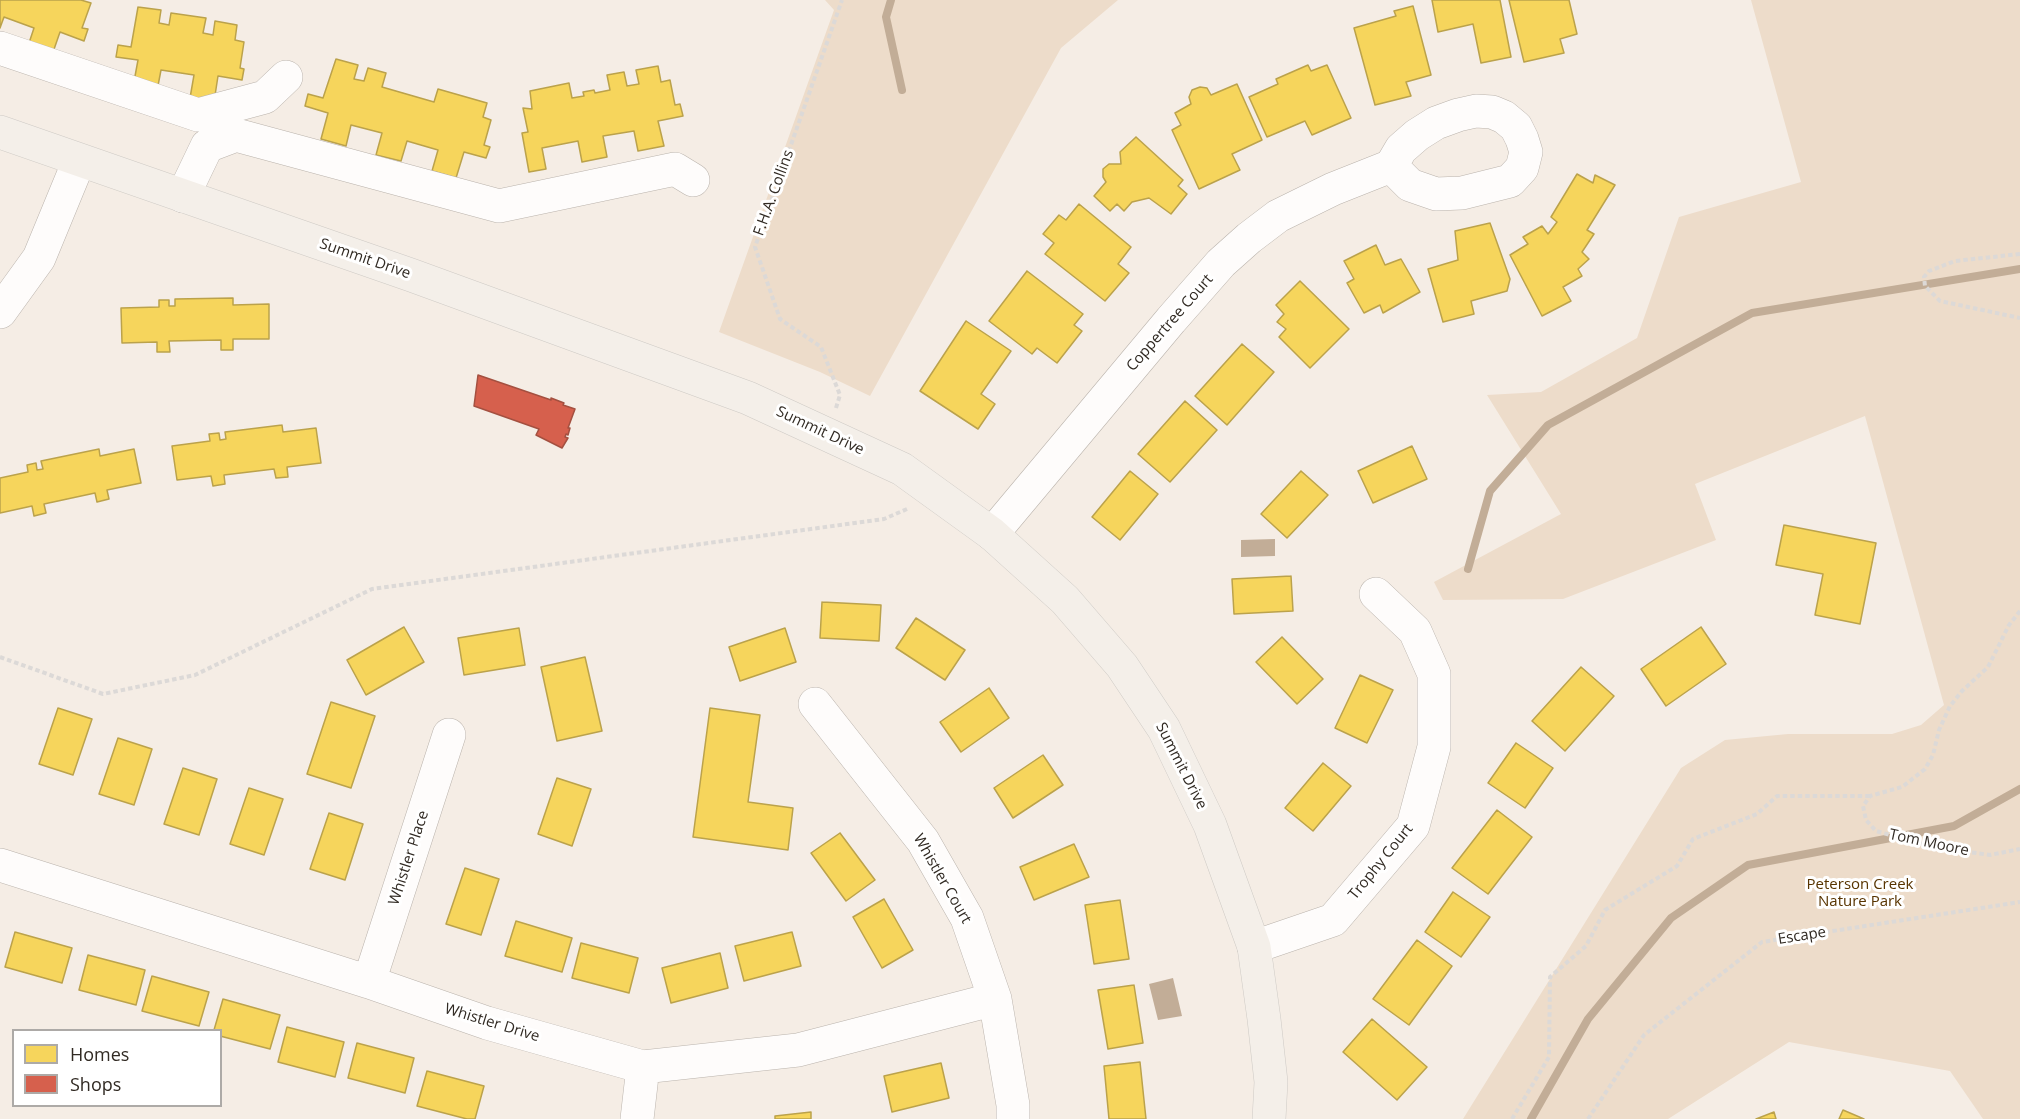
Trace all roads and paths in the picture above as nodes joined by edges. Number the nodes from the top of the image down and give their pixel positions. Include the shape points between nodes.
1 (842, 0) edge
2 (0, 48) edge
3 (286, 76) dead end
4 (0, 132) edge
5 (80, 161) junction
6 (1391, 166) dead end
7 (693, 180) dead end
8 (183, 196) junction
9 (2020, 254) edge
10 (0, 312) edge
11 (2020, 318) edge
12 (829, 435) junction
13 (938, 496) junction
14 (992, 534) junction
15 (1376, 594) dead end
16 (2020, 611) edge
17 (0, 657) edge
18 (814, 704) dead end
19 (448, 735) dead end
20 (1870, 796) junction
21 (2020, 849) edge
22 (0, 865) edge
23 (2020, 902) edge
24 (1254, 947) junction
25 (369, 981) junction
26 (995, 999) junction
27 (643, 1067) junction
28 (637, 1119) edge
29 (1013, 1119) edge
30 (1269, 1119) edge
31 (1512, 1119) edge
32 (1588, 1119) edge

1 - 12 path, F.H.A. Collins via 755,247 780,319 820,347 840,395
2 - 3 street via 198,115 265,97
4 - 5 main road, Summit Drive
5 - 8 main road, Summit Drive
5 - 10 street via 39,258
6 - 14 street, Coppertree Court via 1278,216 1221,263
7 - 8 street via 675,170 499,206 236,135 207,146
8 - 12 main road, Summit Drive via 737,393
9 - 11 path via 1955,261 1929,271 1924,277 1925,286 1940,301
12 - 13 main road, Summit Drive via 903,469
13 - 14 main road, Summit Drive
13 - 17 path via 884,519 372,589 195,675 103,694
14 - 24 main road, Summit Drive via 1065,600 1122,666 1164,729 1210,825
15 - 24 street, Trophy Court via 1415,631 1434,674 1434,747 1413,826 1333,920
16 - 20 path via 1988,667 1950,706 1925,769 1902,787
18 - 26 street, Whistler Court via 924,842 967,918
19 - 25 street, Whistler Place
20 - 21 path, Tom Moore via 1863,806 1864,813 1876,831 1933,847 1990,855
20 - 31 path via 1777,796 1757,814 1693,839 1677,866 1605,910 1586,946 1550,977 1549,1057
22 - 25 street, Whistler Drive
23 - 32 path, Escape via 1762,942 1644,1035
24 - 30 main road, Summit Drive via 1271,1082
25 - 27 street, Whistler Drive via 487,1023
26 - 27 street, Whistler Drive via 798,1050
26 - 29 street, Whistler Court
27 - 28 street

